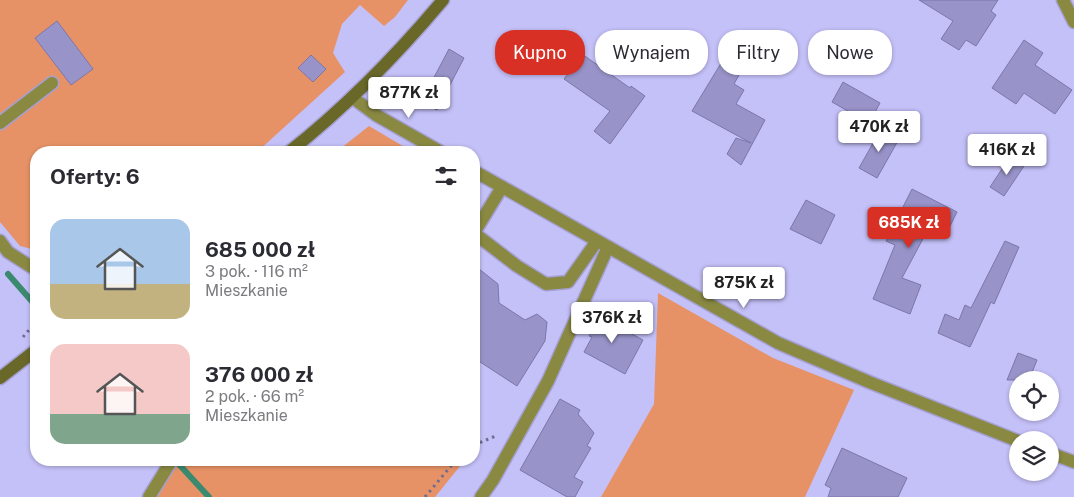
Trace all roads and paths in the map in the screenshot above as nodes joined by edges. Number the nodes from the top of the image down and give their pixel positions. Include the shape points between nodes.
1 (443, 0) edge
2 (1063, 0) edge
3 (1074, 22) edge
4 (52, 83) dead end
5 (353, 98) junction
6 (0, 123) edge
7 (296, 146) edge
8 (430, 146) edge
9 (480, 174) edge
10 (502, 187) junction
11 (480, 223) edge
12 (480, 238) edge
13 (0, 242) edge
14 (602, 244) junction
15 (30, 266) edge
16 (30, 355) edge
17 (0, 378) edge
18 (1009, 437) edge
19 (1059, 456) edge
20 (1074, 462) edge
21 (168, 466) edge
22 (451, 466) edge
23 (149, 497) edge
24 (425, 497) edge
25 (481, 497) edge

1 - 5 main road
2 - 3 street
4 - 6 street
5 - 7 main road
5 - 8 street
9 - 10 street
10 - 11 street
10 - 14 street
12 - 14 street via 546,284 568,282
13 - 15 street via 8,252
14 - 18 street via 778,343
14 - 25 street via 548,381
16 - 17 main road
19 - 20 street
21 - 23 street
22 - 24 path

